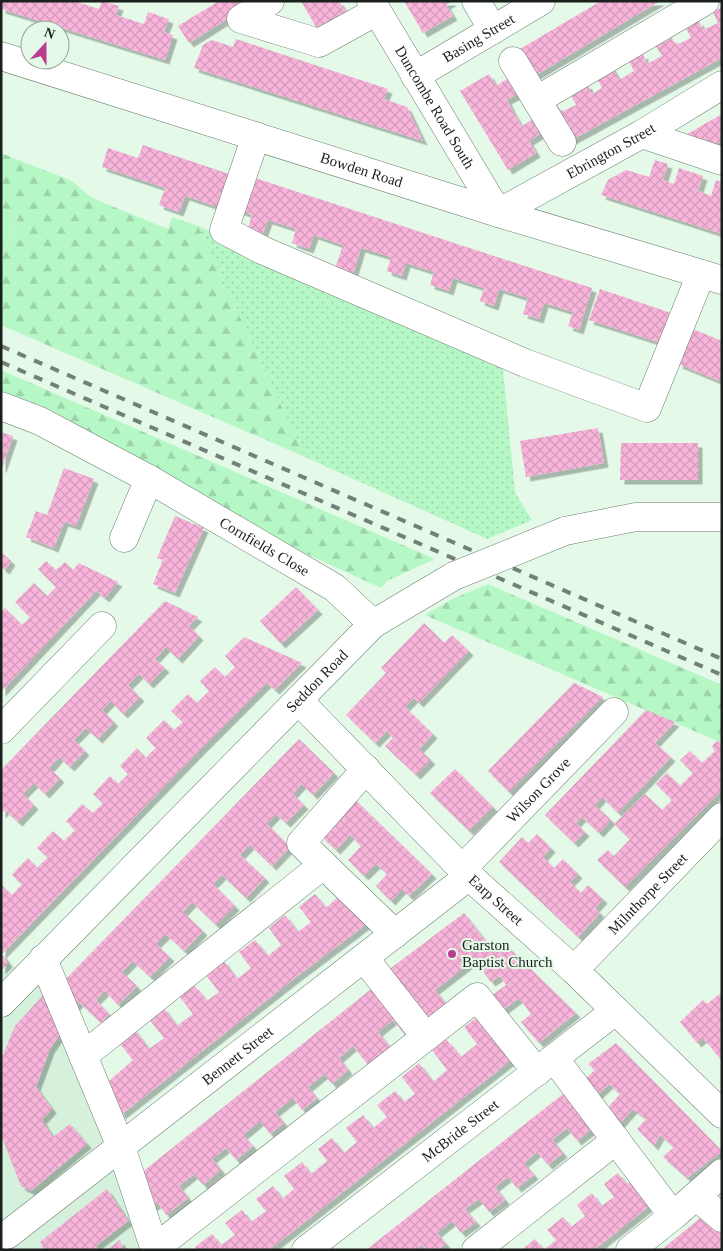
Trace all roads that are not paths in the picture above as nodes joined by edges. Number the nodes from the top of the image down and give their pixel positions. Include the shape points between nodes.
1 (270, 1) edge
2 (476, 1) edge
3 (541, 1) edge
4 (706, 1) edge
5 (374, 6) edge
6 (493, 30) junction
7 (1, 56) edge
8 (513, 60) dead end
9 (415, 76) junction
10 (722, 85) edge
11 (537, 100) junction
12 (642, 134) junction
13 (256, 136) junction
14 (562, 142) dead end
15 (722, 161) edge
16 (498, 213) junction
17 (711, 277) edge
18 (1, 406) edge
19 (148, 479) junction
20 (722, 517) edge
21 (124, 538) dead end
22 (373, 624) junction
23 (102, 626) dead end
24 (299, 700) junction
25 (614, 712) dead end
26 (1, 730) edge
27 (366, 770) junction
28 (722, 817) edge
29 (323, 865) junction
30 (466, 872) junction
31 (395, 934) junction
32 (43, 958) junction
33 (364, 958) junction
34 (574, 970) junction
35 (1, 1003) edge
36 (615, 1011) junction
37 (426, 1037) junction
38 (83, 1056) junction
39 (545, 1065) junction
40 (722, 1114) edge
41 (616, 1140) junction
42 (121, 1147) junction
43 (722, 1173) edge
44 (696, 1196) junction
45 (673, 1216) junction
46 (722, 1218) edge
47 (7, 1235) edge
48 (155, 1249) edge
49 (306, 1250) edge
50 (476, 1250) edge
51 (630, 1250) edge

1 - 5 street via 242,19 319,43
2 - 6 street
3 - 6 street, Basing Street
4 - 11 street
5 - 9 street, Duncombe Road South
6 - 9 street, Basing Street
7 - 13 street, Bowden Road
8 - 11 street
9 - 16 street, Duncombe Road South
10 - 12 street, Ebrington Street
11 - 14 street
12 - 15 street
12 - 16 street, Ebrington Street
13 - 16 street, Bowden Road
13 - 17 street via 224,230 262,250 525,363 647,408
16 - 17 street, Bowden Road
18 - 19 street, Cornfields Close via 40,421
19 - 21 street
19 - 22 street, Cornfields Close via 335,588
20 - 22 street, Seddon Road, bridge via 636,517 565,531 454,576
22 - 24 street, Seddon Road
23 - 26 street
24 - 27 street, Earp Street
24 - 32 street, Seddon Road
25 - 30 street, Wilson Grove
27 - 29 street via 300,843
27 - 30 street, Earp Street
28 - 34 street, Milnthorpe Street
29 - 31 street
29 - 38 street
30 - 31 street, Bennett Street
30 - 34 street, Earp Street
31 - 33 street, Bennett Street
32 - 35 street, Seddon Road
32 - 38 street
33 - 37 street
33 - 42 street, Bennett Street
34 - 36 street, Earp Street
36 - 39 street, McBride Street
36 - 40 street, Earp Street
37 - 39 street via 477,997
37 - 48 street
38 - 42 street
39 - 41 street
39 - 49 street, McBride Street
41 - 45 street
41 - 50 street
42 - 47 street, Bennett Street
42 - 48 street
43 - 44 street
44 - 45 street
44 - 46 street
45 - 51 street

